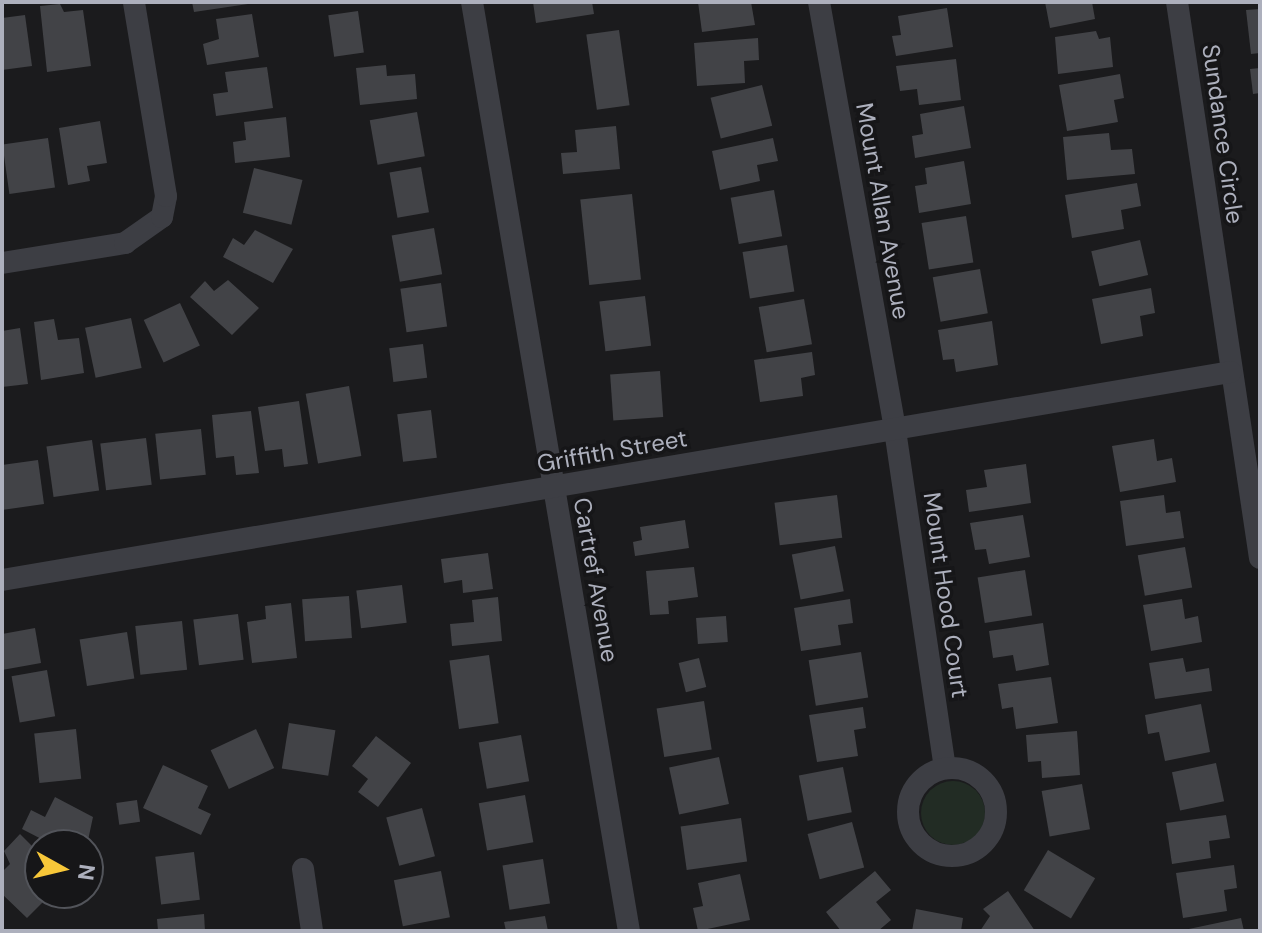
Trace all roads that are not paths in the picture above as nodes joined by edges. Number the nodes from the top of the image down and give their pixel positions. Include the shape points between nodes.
1 (134, 2) edge
2 (472, 2) edge
3 (819, 2) edge
4 (1177, 2) edge
5 (2, 263) edge
6 (1231, 372) junction
7 (895, 430) junction
8 (554, 488) junction
9 (1260, 558) edge
10 (2, 580) edge
11 (945, 768) junction
12 (303, 869) dead end
13 (312, 931) edge
14 (629, 931) edge

1 - 5 street via 166,196 162,217 125,243
2 - 8 street, Cartref Avenue
3 - 7 street, Mount Allan Avenue
4 - 6 street, Sundance Circle
6 - 7 street, Griffith Street
6 - 9 street, Sundance Circle
7 - 8 street, Griffith Street
7 - 11 street, Mount Hood Court
8 - 10 street, Griffith Street
8 - 14 street, Cartref Avenue
11 - 11 street via 972,772 984,780 996,805 996,819 984,844 958,856 943,856 917,840 908,811 919,783
12 - 13 street

